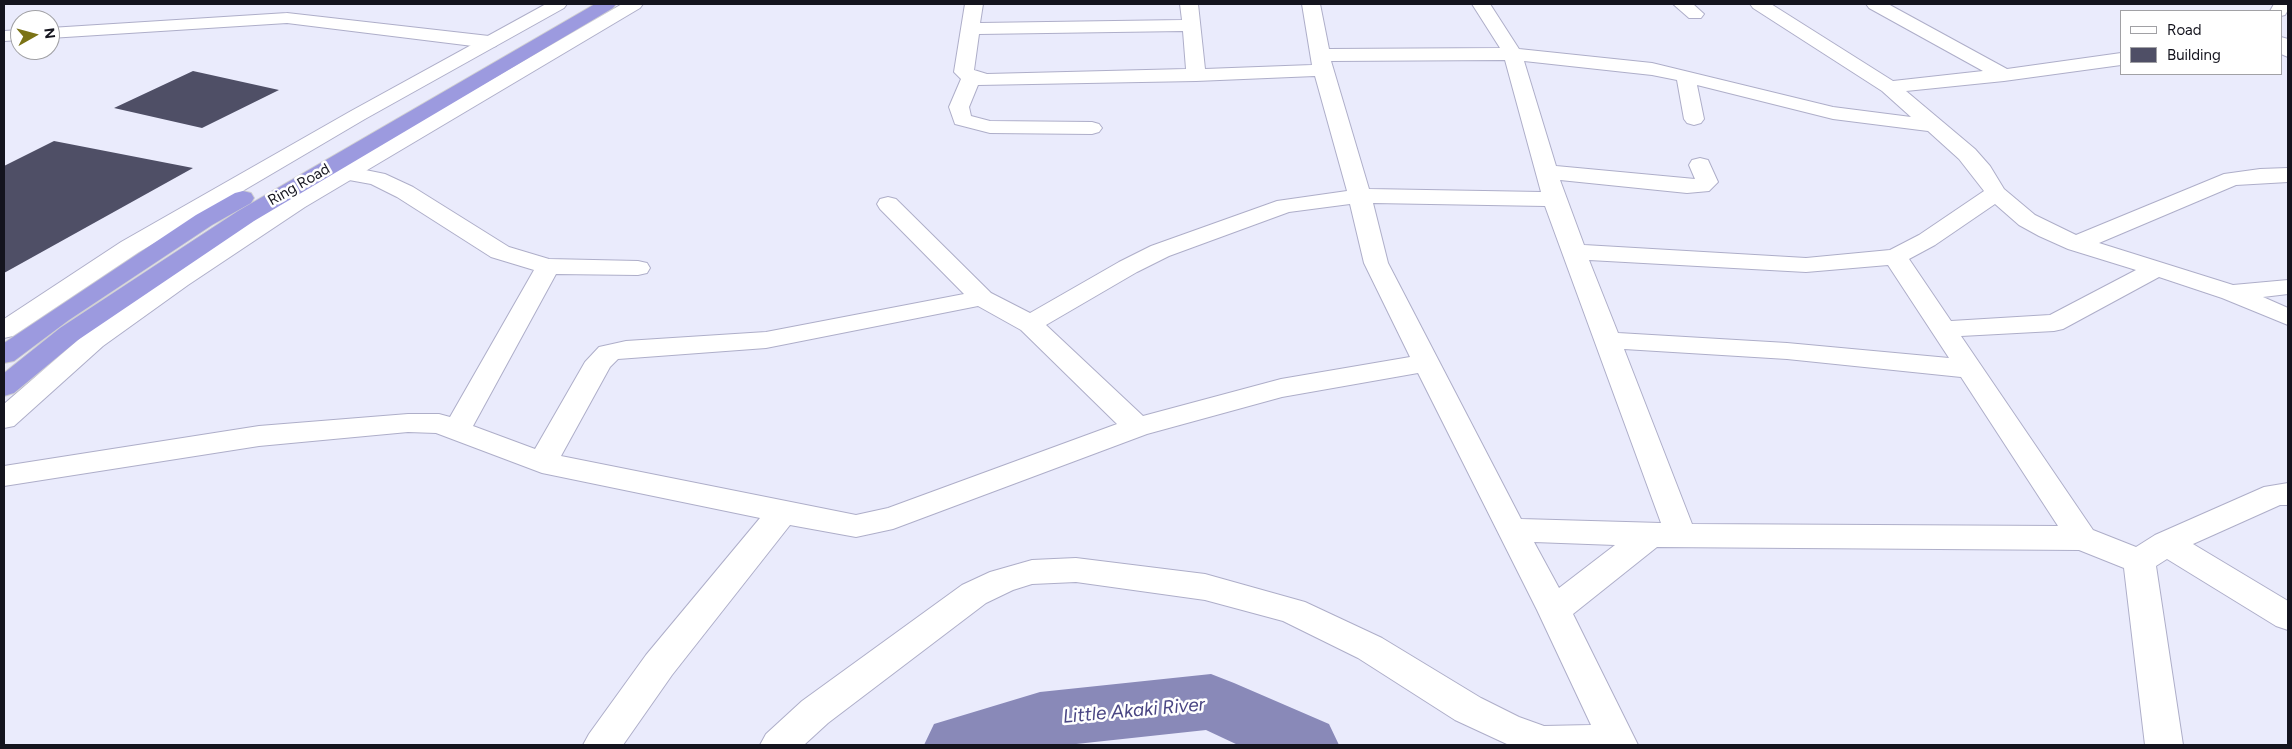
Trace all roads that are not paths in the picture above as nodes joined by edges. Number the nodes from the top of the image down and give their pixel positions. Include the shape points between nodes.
1 (558, 4) edge
2 (584, 4) edge
3 (607, 4) edge
4 (634, 4) edge
5 (974, 4) edge
6 (1189, 4) edge
7 (1311, 4) edge
8 (1482, 4) edge
9 (1759, 4) edge
10 (1875, 4) edge
11 (1192, 25) junction
12 (970, 29) junction
13 (60, 32) edge
14 (489, 42) junction
15 (1514, 54) junction
16 (2120, 59) edge
17 (1322, 62) junction
18 (1196, 75) junction
19 (2004, 75) junction
20 (1686, 76) junction
21 (971, 78) junction
22 (1889, 87) junction
23 (1694, 119) dead end
24 (1936, 126) junction
25 (1092, 128) dead end
26 (1700, 165) dead end
27 (1548, 172) junction
28 (346, 173) junction
29 (2288, 175) edge
30 (1996, 193) junction
31 (1360, 196) junction
32 (1554, 199) junction
33 (888, 204) dead end
34 (2076, 244) junction
35 (1573, 252) junction
36 (1895, 257) junction
37 (548, 266) junction
38 (638, 268) dead end
39 (2157, 268) junction
40 (2288, 287) edge
41 (2231, 294) junction
42 (982, 298) junction
43 (2288, 318) edge
44 (1030, 324) junction
45 (4, 330) edge
46 (1943, 330) junction
47 (1607, 340) junction
48 (4, 355) edge
49 (1426, 362) junction
50 (1970, 369) junction
51 (4, 386) edge
52 (4, 418) edge
53 (1137, 427) junction
54 (457, 430) junction
55 (542, 463) junction
56 (4, 476) edge
57 (2288, 494) edge
58 (783, 512) junction
59 (1511, 530) junction
60 (1666, 535) junction
61 (2082, 538) junction
62 (2166, 543) junction
63 (2139, 561) junction
64 (1554, 610) junction
65 (2288, 617) edge
66 (1617, 741) edge
67 (602, 745) edge
68 (780, 745) edge
69 (2164, 745) edge

1 - 14 street
2 - 48 highway, Ring Road via 204,220
3 - 51 highway, Ring Road via 246,216 68,334
4 - 28 street
5 - 12 street
6 - 11 street
7 - 17 street
8 - 15 street
9 - 22 street
10 - 19 street
11 - 12 street
11 - 18 street
12 - 21 street via 964,72
13 - 14 street via 287,18
14 - 45 street via 130,247
15 - 17 street
15 - 20 street via 1652,69
15 - 27 street
16 - 19 street
17 - 18 street
17 - 31 street
18 - 21 street
19 - 22 street
20 - 23 street
20 - 24 street via 1833,113
21 - 25 street via 959,108 962,120 990,127
22 - 24 street
24 - 30 street via 1982,170
26 - 27 street via 1706,182 1701,186
27 - 32 street
28 - 37 street via 377,179 434,209 500,252
28 - 52 street via 202,264 94,340
29 - 34 street via 2232,180
30 - 34 street via 2027,220
30 - 36 street
31 - 32 street
31 - 44 street via 1285,206 1160,251
31 - 49 street via 1376,263
32 - 35 street
33 - 42 street
34 - 39 street
35 - 36 street via 1806,265
35 - 47 street
36 - 46 street
37 - 38 street
37 - 54 street
39 - 41 street
39 - 46 street via 2054,322
40 - 41 street
41 - 43 street
42 - 44 street
42 - 55 street via 766,340 626,349 609,353 599,362
44 - 53 street
46 - 50 street
47 - 50 street via 1787,351
47 - 60 street
49 - 53 street via 1281,388
49 - 59 street
50 - 61 street
53 - 58 street via 893,518 856,526
54 - 55 street
54 - 56 street via 439,424 408,423 259,436
55 - 58 street
57 - 62 street via 2275,495
58 - 67 street via 659,665
59 - 60 street
59 - 64 street
60 - 61 street
60 - 64 street
61 - 63 street
62 - 63 street
62 - 65 street
63 - 69 street
64 - 66 street
66 - 68 street via 1544,742 1506,728 1468,709 1370,648 1293,611 1205,587 1076,570 1032,572 974,594 822,706

